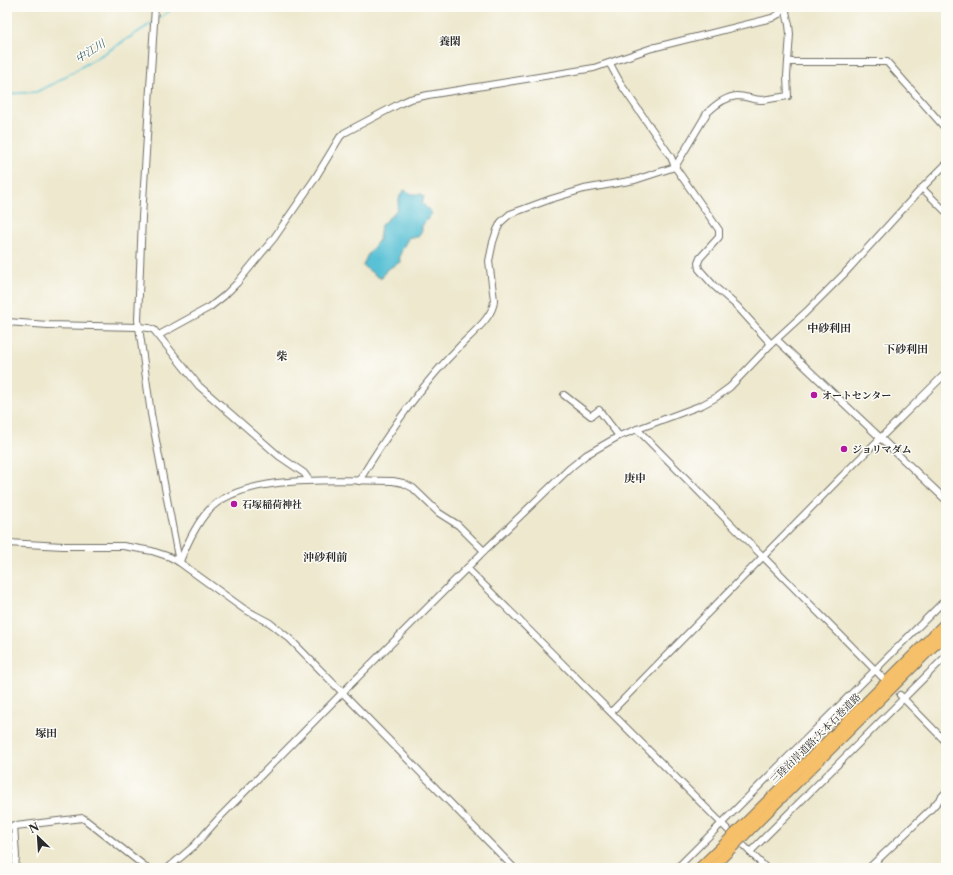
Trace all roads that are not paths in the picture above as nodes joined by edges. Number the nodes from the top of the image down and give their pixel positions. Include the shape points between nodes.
1 (784, 7) edge
2 (155, 9) edge
3 (788, 62) junction
4 (610, 64) junction
5 (946, 129) edge
6 (946, 164) edge
7 (675, 167) junction
8 (922, 188) junction
9 (946, 212) edge
10 (7, 322) edge
11 (138, 327) junction
12 (159, 335) junction
13 (777, 340) junction
14 (771, 344) junction
15 (946, 373) edge
16 (564, 394) dead end
17 (637, 429) junction
18 (619, 436) junction
19 (881, 439) junction
20 (309, 480) junction
21 (359, 481) junction
22 (946, 500) edge
23 (7, 543) edge
24 (484, 551) junction
25 (763, 557) junction
26 (180, 562) junction
27 (467, 568) junction
28 (946, 599) edge
29 (946, 622) edge
30 (946, 634) edge
31 (946, 656) edge
32 (875, 671) junction
33 (882, 677) dead end
34 (342, 693) junction
35 (901, 697) junction
36 (611, 712) junction
37 (946, 742) edge
38 (946, 792) edge
39 (722, 824) junction
40 (10, 826) edge
41 (741, 833) junction
42 (730, 844) junction
43 (750, 852) junction
44 (15, 868) edge
45 (147, 868) edge
46 (168, 868) edge
47 (514, 868) edge
48 (677, 868) edge
49 (699, 868) edge
50 (712, 868) edge
51 (766, 868) edge
52 (869, 868) edge

1 - 3 street via 789,25
1 - 4 street via 772,18 652,48
2 - 11 street
3 - 5 street via 887,62
3 - 7 street via 788,96 763,100 738,96 714,106
4 - 7 street via 622,86 671,156
4 - 12 street via 410,99 350,129 340,137 274,238 237,283 210,307
6 - 8 street
7 - 14 street via 719,230 719,237 700,258 699,269
7 - 21 street via 635,180 551,199 510,214 501,222 489,261 494,300 489,316 418,394 383,442
8 - 9 street
8 - 13 street via 844,274
10 - 11 street via 48,326
11 - 12 street via 154,330
11 - 26 street via 151,414
12 - 20 street via 199,386 279,456 304,473
13 - 14 street
13 - 19 street
14 - 17 street via 730,387 715,398
15 - 19 street
16 - 18 street via 591,416 599,410
17 - 18 street
17 - 25 street
18 - 24 street via 586,455 570,468
19 - 22 street
19 - 25 street
20 - 21 street
20 - 26 street via 274,484 235,493 222,500 208,510
21 - 24 street via 393,481 412,488 439,513 458,525
23 - 26 street via 123,546 152,551
24 - 27 street
25 - 32 street
25 - 36 street
26 - 34 street via 226,597 270,623 290,639
27 - 34 street
27 - 36 street
28 - 32 street
29 - 41 highway, 三陸沿岸道路;矢本石巻道路
30 - 41 highway, 三陸沿岸道路;矢本石巻道路
31 - 35 street
32 - 33 street
32 - 39 street
34 - 46 street via 194,846
34 - 47 street
35 - 37 street
35 - 43 street
36 - 39 street
38 - 52 street
39 - 43 street
39 - 48 street
40 - 44 street via 16,856
40 - 45 street via 83,818
41 - 42 highway, 三陸沿岸道路;矢本石巻道路, bridge
42 - 49 highway, 三陸沿岸道路;矢本石巻道路
42 - 50 highway, 三陸沿岸道路;矢本石巻道路
43 - 51 street

